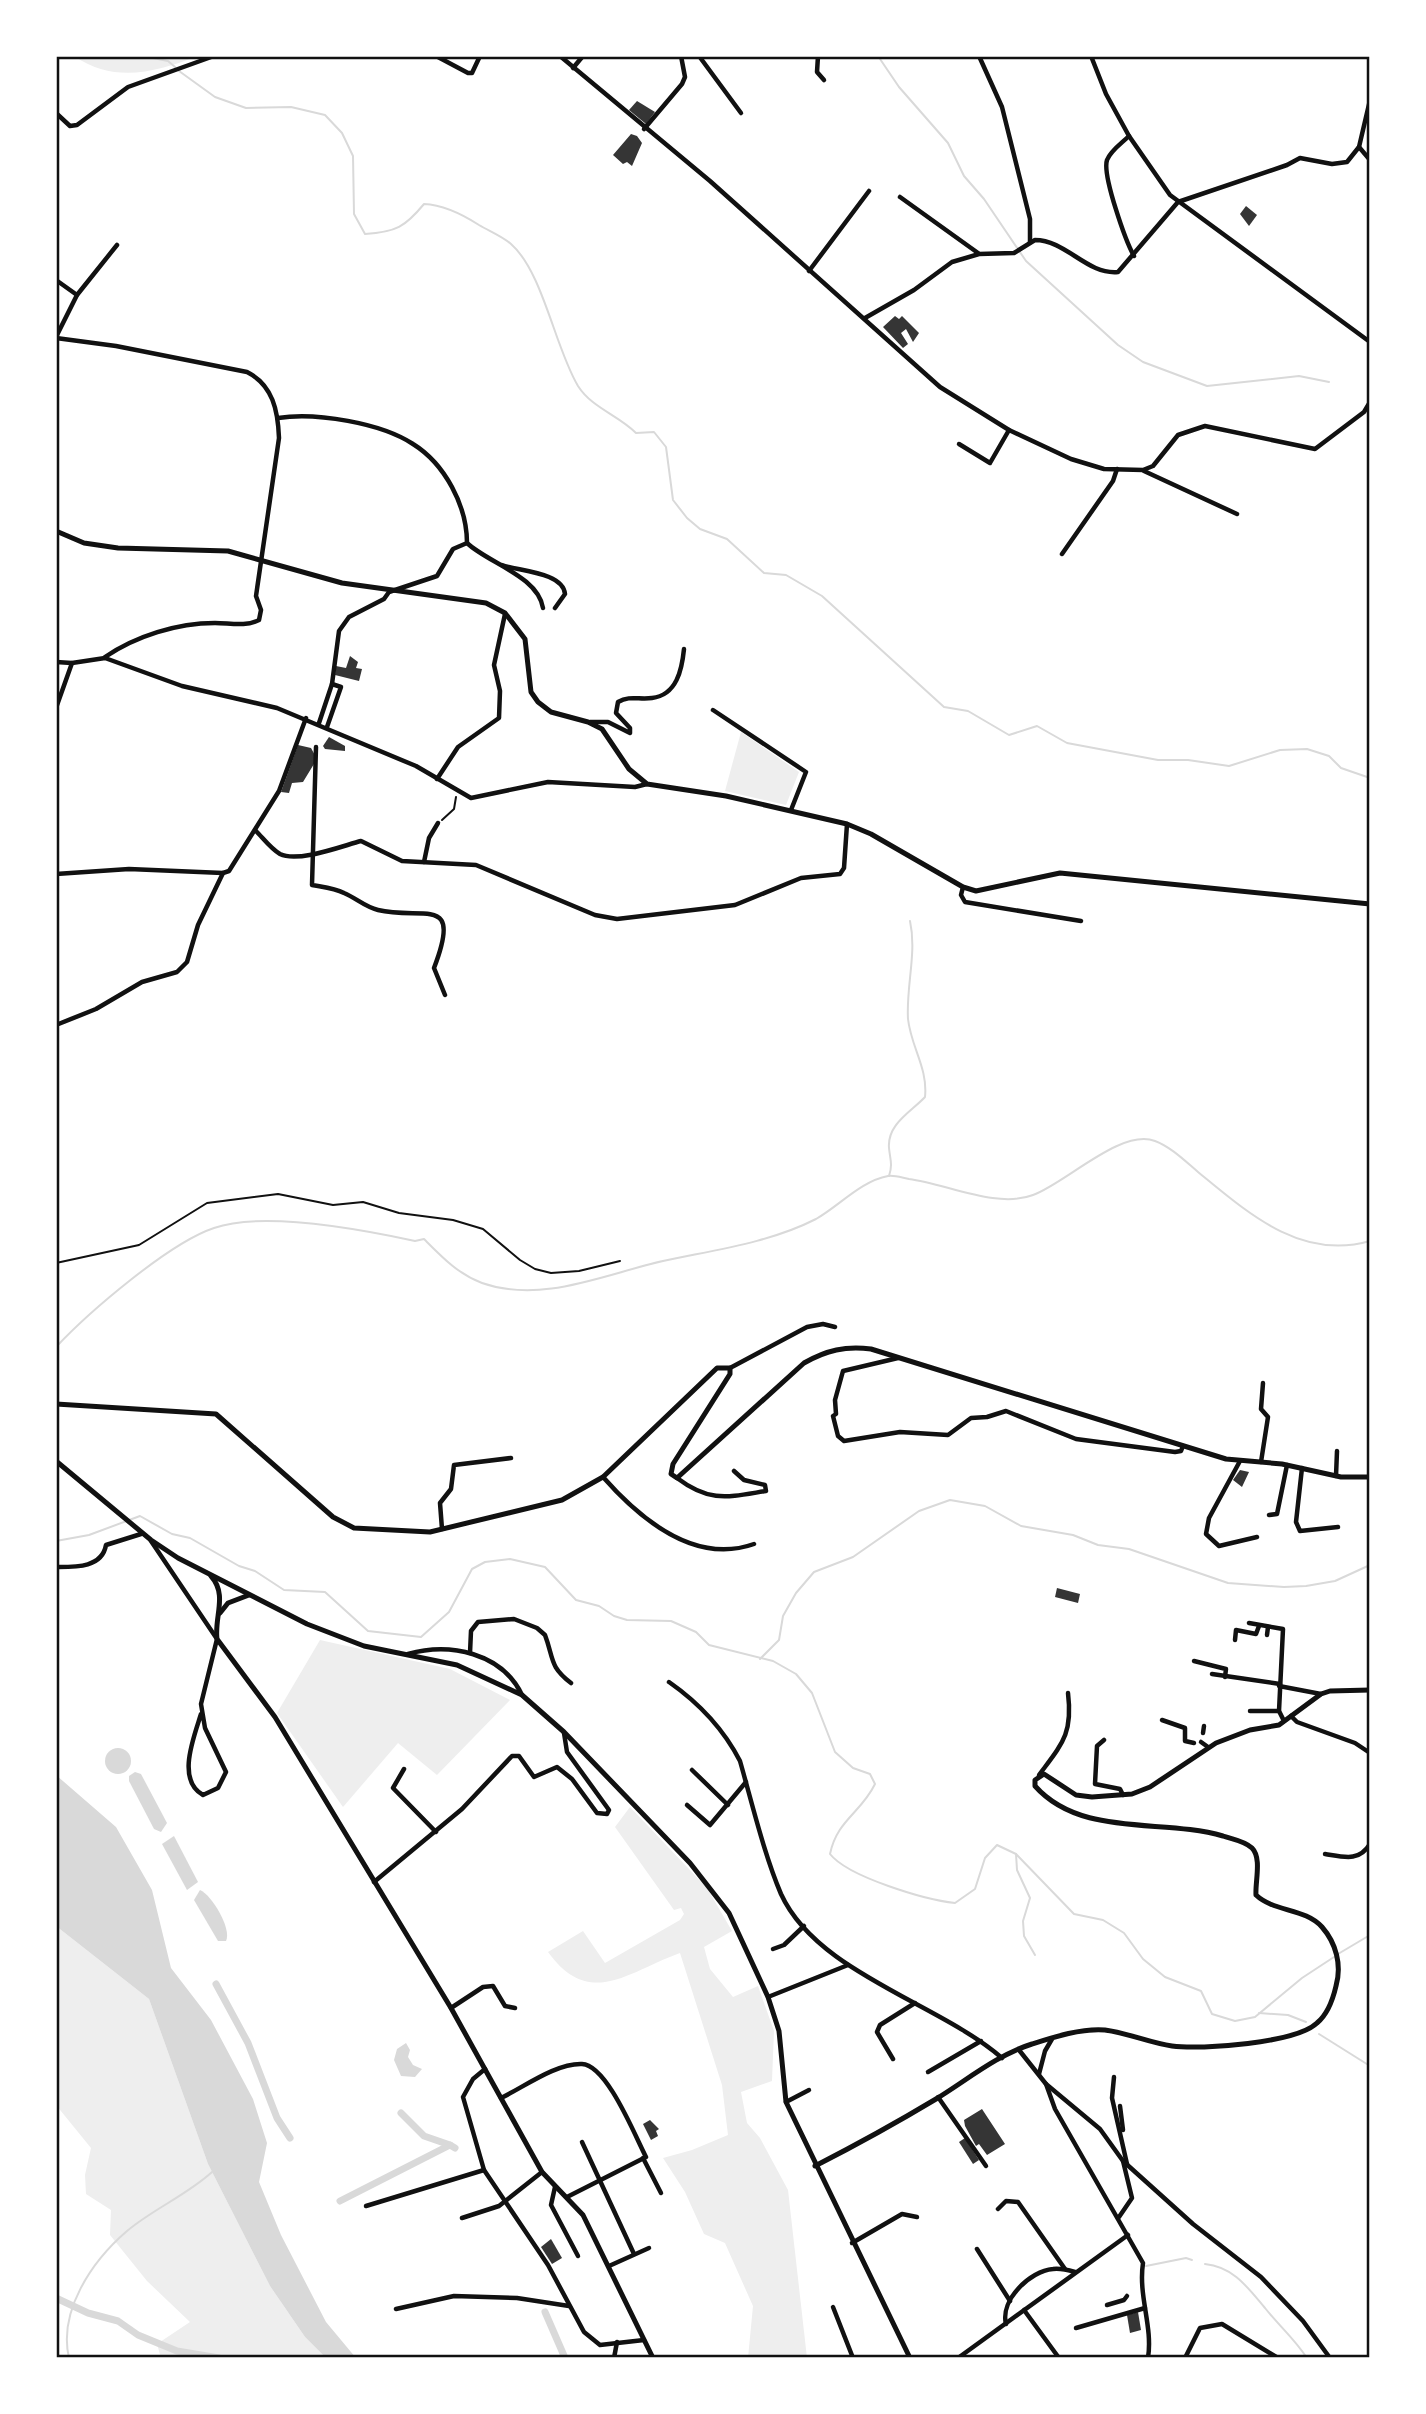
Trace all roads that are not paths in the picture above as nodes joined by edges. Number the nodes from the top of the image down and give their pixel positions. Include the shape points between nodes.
1 (214, 56) edge
2 (436, 56) edge
3 (480, 56) edge
4 (560, 56) edge
5 (583, 56) edge
6 (680, 56) edge
7 (699, 56) edge
8 (818, 56) edge
9 (979, 56) edge
10 (1091, 56) edge
11 (573, 68) junction
12 (824, 80) dead end
13 (1370, 100) edge
14 (56, 113) edge
15 (741, 113) dead end
16 (644, 129) junction
17 (1129, 136) junction
18 (1359, 147) junction
19 (1370, 160) edge
20 (869, 191) dead end
21 (900, 198) dead end
22 (1178, 202) junction
23 (1030, 242) junction
24 (117, 245) dead end
25 (979, 254) junction
26 (1134, 256) junction
27 (809, 271) junction
28 (56, 280) edge
29 (77, 295) junction
30 (865, 318) junction
31 (56, 338) edge
32 (1370, 342) edge
33 (1370, 402) edge
34 (278, 418) junction
35 (1009, 430) junction
36 (959, 444) dead end
37 (1117, 469) junction
38 (1143, 470) junction
39 (1237, 514) dead end
40 (56, 531) edge
41 (467, 543) junction
42 (1062, 554) dead end
43 (494, 563) junction
44 (389, 592) junction
45 (543, 608) dead end
46 (555, 608) dead end
47 (505, 613) junction
48 (684, 649) dead end
49 (105, 658) junction
50 (56, 662) edge
51 (72, 663) junction
52 (331, 684) junction
53 (56, 708) edge
54 (713, 710) dead end
55 (306, 718) junction
56 (589, 722) junction
57 (318, 723) junction
58 (327, 727) junction
59 (316, 747) dead end
60 (437, 779) junction
61 (647, 784) junction
62 (791, 810) junction
63 (438, 823) road end
64 (847, 824) junction
65 (256, 831) junction
66 (313, 854) junction
67 (424, 862) junction
68 (223, 873) junction
69 (56, 874) edge
70 (963, 887) junction
71 (1370, 904) edge
72 (1081, 921) dead end
73 (444, 995) dead end
74 (56, 1025) edge
75 (835, 1327) dead end
76 (898, 1358) junction
77 (730, 1368) junction
78 (1263, 1383) dead end
79 (56, 1404) edge
80 (1183, 1446) junction
81 (1337, 1451) dead end
82 (511, 1458) dead end
83 (56, 1461) edge
84 (1240, 1461) junction
85 (1261, 1463) junction
86 (1287, 1465) junction
87 (1302, 1468) junction
88 (734, 1471) dead end
89 (1336, 1476) junction
90 (603, 1477) junction
91 (1370, 1477) edge
92 (677, 1478) junction
93 (1269, 1515) dead end
94 (1338, 1527) dead end
95 (442, 1529) junction
96 (141, 1534) junction
97 (1257, 1537) dead end
98 (151, 1541) junction
99 (754, 1544) dead end
100 (56, 1567) edge
101 (209, 1573) junction
102 (233, 1586) junction
103 (251, 1595) junction
104 (220, 1598) junction
105 (228, 1603) junction
106 (218, 1616) junction
107 (1249, 1623) dead end
108 (1259, 1626) junction
109 (1268, 1627) junction
110 (1267, 1635) dead end
111 (217, 1639) junction
112 (1235, 1640) dead end
113 (470, 1653) junction
114 (407, 1654) junction
115 (1194, 1661) dead end
116 (1212, 1674) dead end
117 (1225, 1677) junction
118 (669, 1682) dead end
119 (571, 1683) dead end
120 (1280, 1685) junction
121 (1370, 1690) edge
122 (1068, 1693) dead end
123 (522, 1695) junction
124 (1321, 1695) junction
125 (1250, 1711) dead end
126 (1279, 1711) junction
127 (201, 1714) junction
128 (1291, 1716) junction
129 (1162, 1720) dead end
130 (1284, 1721) junction
131 (1204, 1726) dead end
132 (564, 1732) junction
133 (1104, 1740) dead end
134 (1204, 1741) junction
135 (1194, 1743) dead end
136 (1370, 1753) edge
137 (404, 1769) dead end
138 (692, 1770) dead end
139 (1039, 1775) junction
140 (746, 1782) junction
141 (1123, 1795) junction
142 (687, 1805) dead end
143 (728, 1805) junction
144 (436, 1832) junction
145 (1370, 1844) edge
146 (1325, 1854) dead end
147 (373, 1883) junction
148 (804, 1926) junction
149 (773, 1949) dead end
150 (848, 1965) junction
151 (768, 1997) junction
152 (915, 2003) junction
153 (451, 2008) junction
154 (515, 2008) dead end
155 (1052, 2039) junction
156 (982, 2040) junction
157 (1019, 2050) junction
158 (1002, 2058) junction
159 (893, 2059) dead end
160 (485, 2068) junction
161 (928, 2072) dead end
162 (1039, 2074) junction
163 (1114, 2077) dead end
164 (1046, 2084) junction
165 (809, 2090) dead end
166 (938, 2097) junction
167 (501, 2098) junction
168 (786, 2102) junction
169 (1120, 2106) dead end
170 (1122, 2135) junction
171 (582, 2142) dead end
172 (643, 2158) junction
173 (1125, 2163) junction
174 (815, 2166) junction
175 (986, 2166) dead end
176 (484, 2170) junction
177 (542, 2172) junction
178 (600, 2180) junction
179 (555, 2187) junction
180 (661, 2193) dead end
181 (566, 2197) junction
182 (506, 2200) junction
183 (366, 2206) dead end
184 (998, 2209) dead end
185 (917, 2217) dead end
186 (1119, 2217) junction
187 (462, 2218) dead end
188 (1128, 2235) junction
189 (852, 2243) junction
190 (649, 2248) dead end
191 (977, 2249) dead end
192 (634, 2254) junction
193 (578, 2256) dead end
194 (609, 2266) junction
195 (1065, 2269) junction
196 (1075, 2272) junction
197 (1127, 2296) dead end
198 (1010, 2301) junction
199 (1107, 2305) dead end
200 (570, 2306) junction
201 (833, 2307) dead end
202 (1145, 2308) junction
203 (396, 2309) dead end
204 (1024, 2309) junction
205 (1006, 2324) junction
206 (1076, 2328) dead end
207 (644, 2340) junction
208 (617, 2341) junction
209 (614, 2358) edge
210 (653, 2358) edge
211 (853, 2358) edge
212 (910, 2358) edge
213 (958, 2358) edge
214 (1059, 2358) edge
215 (1149, 2358) edge
216 (1185, 2358) edge
217 (1278, 2358) edge
218 (1330, 2358) edge

1 - 14 street via 128,87 77,125 70,126
2 - 3 street via 468,73
4 - 11 street
5 - 11 street
6 - 16 street via 682,84
7 - 15 street
8 - 12 street via 817,72
9 - 23 street via 1002,107 1030,219
10 - 17 street
11 - 16 street
13 - 18 street
16 - 27 street via 710,181
17 - 22 street
17 - 26 street via 1113,151 1106,167 1125,240
18 - 19 street
18 - 22 street via 1346,162 1300,158
20 - 27 street
21 - 25 street
22 - 26 street
22 - 32 street
23 - 25 street via 1014,253
23 - 26 street via 1051,242 1111,273 1124,269
24 - 29 street
25 - 30 street via 944,266 914,290
27 - 30 street
28 - 29 street
29 - 31 street
30 - 35 street via 940,387
31 - 34 street via 247,372 259,378 268,391
33 - 38 street via 1364,412 1315,449 1205,425 1178,435 1160,460
34 - 41 street via 294,415 350,421 400,436 416,446 456,492 464,512
34 - 49 street via 256,596 259,620 139,636
35 - 36 street via 990,463
35 - 37 street via 1071,459
37 - 38 street
37 - 42 street
38 - 39 street
40 - 44 street via 84,543 118,548 198,549 251,558
41 - 43 street
41 - 44 street via 453,549 438,576
43 - 45 street via 534,590
43 - 46 street via 540,572 561,586 565,594
44 - 47 street via 486,603
44 - 52 street via 343,623
47 - 56 street via 525,639 531,692 538,702 551,712
47 - 60 street via 494,665 500,691 499,718 458,747
48 - 56 street via 682,669 670,689 652,698 624,698 615,707 630,733 608,722
49 - 51 street
49 - 55 street via 182,686 251,700
50 - 51 street
51 - 53 street
52 - 57 street
52 - 58 street via 341,687
54 - 62 street via 806,772
55 - 57 street
55 - 65 street via 279,791
56 - 61 street via 602,729 629,769
57 - 58 street
58 - 60 street
59 - 66 street
60 - 61 street via 471,798 548,782
61 - 62 street
62 - 64 street
63 - 67 street
64 - 67 street via 840,874 801,878 735,905 617,919 595,915 476,865
64 - 70 street
65 - 66 street via 277,853
65 - 68 street
66 - 67 street via 361,841 402,861
66 - 73 street via 312,885 346,893 376,910 419,911 439,918 444,941 434,968
68 - 69 street via 129,869
68 - 74 street via 198,925 187,962 177,972 142,982 96,1009
70 - 71 street via 984,890 1045,875 1085,874
70 - 72 street via 965,902
75 - 77 street via 807,1327
76 - 80 street
76 - 80 street via 843,1371 833,1416 844,1441 900,1432 948,1435 971,1418 1006,1411 1076,1439 1175,1451
76 - 92 street via 850,1347 819,1354
77 - 90 street via 717,1368
77 - 92 street via 673,1464 671,1474
78 - 85 street via 1261,1409 1268,1417
79 - 95 street via 216,1414 345,1525 417,1533
80 - 84 street
81 - 89 street
82 - 95 street via 454,1465 453,1485 439,1503
83 - 96 street
84 - 85 street
84 - 97 street via 1209,1518 1206,1534 1219,1546
85 - 86 street
86 - 87 street
86 - 93 street via 1277,1514
87 - 89 street
87 - 94 street via 1296,1522 1300,1531
88 - 92 street via 744,1480 765,1485 766,1491 719,1498
89 - 91 street
90 - 95 street via 562,1500
90 - 99 street via 673,1536 719,1551
96 - 98 street
96 - 100 street via 106,1545 99,1560 92,1563
98 - 101 street
98 - 111 street
101 - 102 street
101 - 104 street
102 - 103 street
102 - 104 street
102 - 105 street
103 - 105 street
103 - 114 street via 333,1635
104 - 106 street
105 - 106 street
106 - 111 street
107 - 108 street
108 - 109 street
108 - 112 street via 1256,1634 1236,1630
109 - 110 street
109 - 120 street via 1283,1629
111 - 127 street
111 - 147 street via 275,1717
113 - 114 street via 424,1649
113 - 119 street via 471,1631 478,1622 525,1622 545,1635 552,1663
113 - 123 street via 489,1658 515,1679
114 - 123 street via 478,1671
115 - 117 street via 1226,1669
116 - 117 street
117 - 120 street
118 - 140 street via 717,1724 740,1761
120 - 124 street
120 - 126 street
121 - 124 street
122 - 139 street via 1066,1740
123 - 132 street
124 - 128 street
125 - 126 street
126 - 130 street
127 - 127 street via 226,1772 218,1788 203,1795 189,1778
128 - 130 street
128 - 136 street
129 - 135 street via 1185,1728 1185,1741
130 - 134 street
131 - 134 street
132 - 144 street via 567,1752 609,1810 607,1814 597,1812 557,1767 534,1777 519,1756 512,1756
132 - 151 street via 708,1884 729,1913
133 - 141 street via 1097,1745 1095,1784 1120,1789
134 - 141 street via 1150,1787
137 - 144 street via 393,1788
138 - 143 street
139 - 141 street via 1052,1777 1076,1795
139 - 155 street via 1035,1786 1042,1794 1081,1814 1241,1841 1257,1858 1256,1895 1316,1921 1339,1961 1339,1975 1325,2014 1298,2034 1204,2047 1176,2047 1104,2030
140 - 143 street
140 - 148 street via 781,1894
142 - 143 street via 710,1825
144 - 147 street
145 - 146 street via 1356,1857
147 - 153 street
148 - 149 street
148 - 150 street
150 - 151 street
150 - 152 street
151 - 168 street via 779,2031
152 - 156 street
152 - 159 street via 880,2025 877,2032
153 - 154 street via 483,1987 493,1986 505,2006
153 - 160 street
155 - 157 street
155 - 162 street
156 - 158 street
156 - 161 street
157 - 158 street
157 - 162 street
158 - 166 street
160 - 167 street
160 - 176 street via 473,2078 463,2097
162 - 164 street
163 - 170 street via 1112,2098
164 - 173 street via 1100,2129
164 - 186 street via 1055,2109
165 - 168 street
166 - 174 street
166 - 175 street
167 - 172 street via 566,2067 592,2066 610,2088
167 - 177 street
168 - 174 street
169 - 170 street
170 - 173 street
171 - 178 street
172 - 178 street
172 - 180 street
173 - 186 street via 1132,2198
173 - 218 street via 1261,2277
174 - 189 street
176 - 182 street
176 - 183 street
177 - 179 street
177 - 182 street
178 - 181 street
178 - 192 street
179 - 181 street
179 - 193 street via 551,2206
181 - 194 street via 583,2215
182 - 187 street
182 - 200 street
184 - 195 street via 1006,2201 1017,2202
185 - 189 street via 902,2214
186 - 188 street
188 - 196 street
188 - 202 street via 1143,2263 1140,2293
189 - 212 street
190 - 192 street
191 - 198 street
192 - 194 street
194 - 207 street
195 - 196 street
195 - 198 street via 1033,2276
196 - 204 street
197 - 199 street
198 - 205 street
200 - 203 street via 464,2296
200 - 208 street via 584,2332 600,2345
201 - 211 street
202 - 206 street
202 - 215 street via 1151,2337
204 - 205 street
204 - 214 street
205 - 213 street
207 - 208 street
207 - 210 street
208 - 209 street
216 - 217 street via 1200,2328 1222,2324

